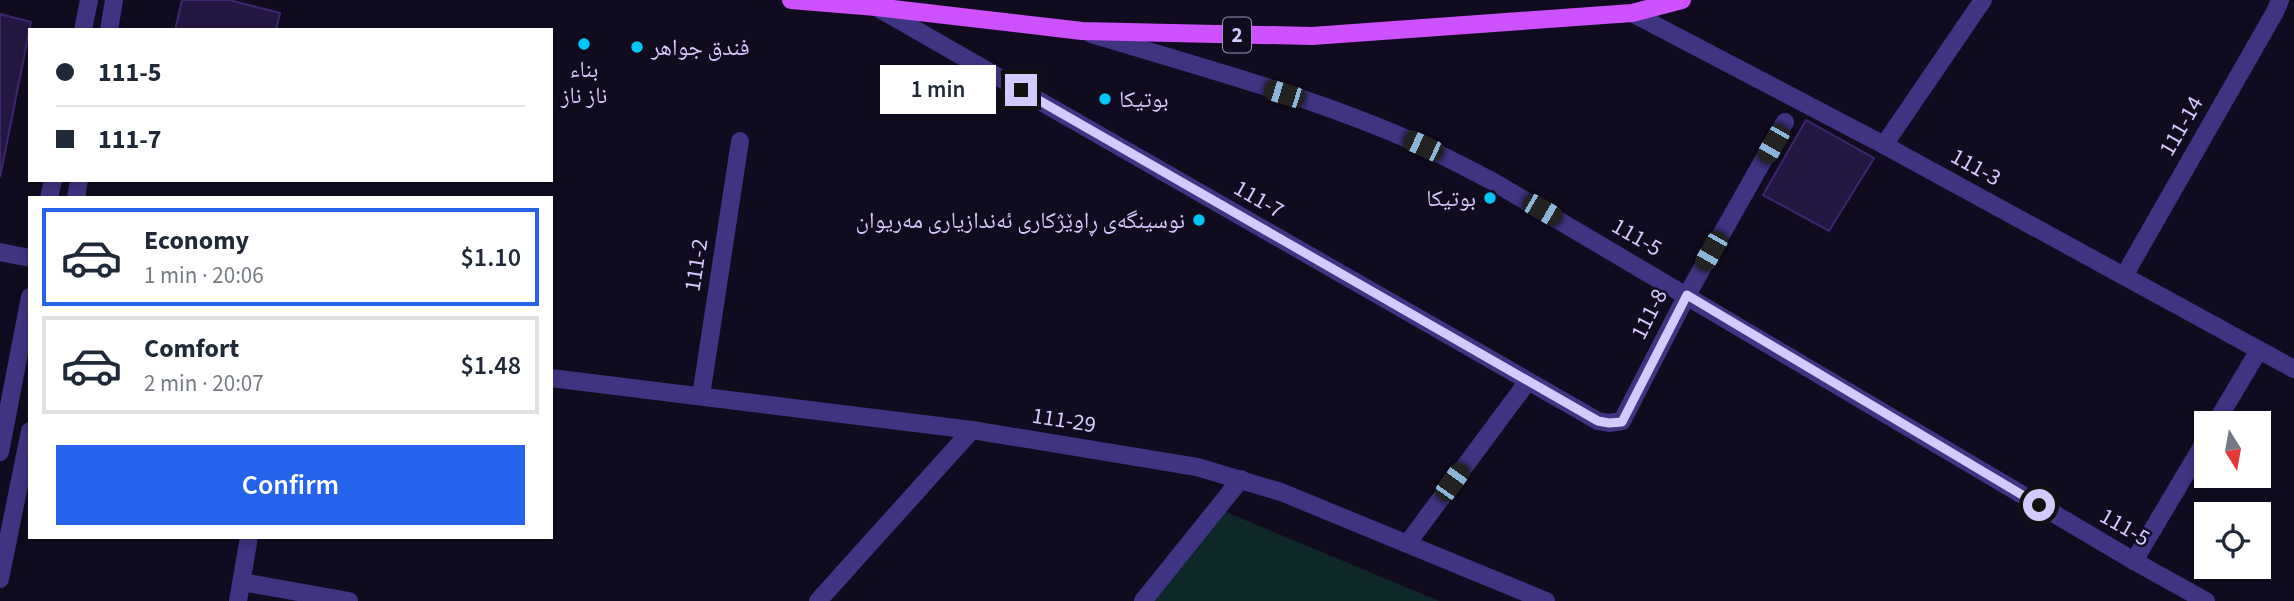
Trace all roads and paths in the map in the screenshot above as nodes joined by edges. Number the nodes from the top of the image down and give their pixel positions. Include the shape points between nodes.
1 (89, 0) edge
2 (114, 0) edge
3 (790, 0) edge
4 (1682, 0) edge
5 (1983, 0) edge
6 (2280, 0) edge
7 (876, 7) junction
8 (1632, 12) junction
9 (83, 28) edge
10 (109, 28) edge
11 (1082, 31) junction
12 (1786, 122) dead end
13 (740, 141) dead end
14 (1884, 145) junction
15 (0, 252) edge
16 (28, 258) edge
17 (2124, 276) junction
18 (1687, 295) junction
19 (28, 307) edge
20 (2259, 350) junction
21 (2294, 369) edge
22 (553, 377) edge
23 (1528, 381) junction
24 (701, 396) junction
25 (2223, 411) edge
26 (1622, 422) joint
27 (972, 430) junction
28 (28, 440) edge
29 (0, 452) edge
30 (2194, 460) edge
31 (1241, 479) junction
32 (250, 539) edge
33 (1408, 544) junction
34 (2134, 561) junction
35 (0, 579) edge
36 (242, 582) junction
37 (238, 601) edge
38 (349, 601) edge
39 (817, 601) edge
40 (1143, 601) edge
41 (1546, 601) edge
42 (2206, 601) edge

1 - 9 street
2 - 10 street
3 - 7 main road, 2
4 - 8 main road, 2
5 - 14 street
6 - 17 street, 111-14
7 - 11 main road, 2
7 - 23 street, 111-7
8 - 11 main road, 2 via 1312,36
8 - 14 street, 111-3
11 - 18 street, 111-5 via 1388,130 1492,181
12 - 18 street, 111-8
13 - 24 street, 111-2
14 - 17 street, 111-3
15 - 16 street
17 - 20 street, 111-3
18 - 26 street, 111-8
18 - 34 street, 111-5
19 - 29 street
20 - 21 street, 111-3
20 - 25 street
22 - 24 street, 111-29
23 - 26 street, 111-7 via 1598,421
23 - 33 street
24 - 27 street, 111-29
27 - 31 street, 111-29 via 1152,458
27 - 39 street
28 - 35 street
30 - 34 street
31 - 33 street, 111-29
31 - 40 street
32 - 36 street
33 - 41 street, 111-29
34 - 42 street, 111-5
36 - 37 street
36 - 38 street

